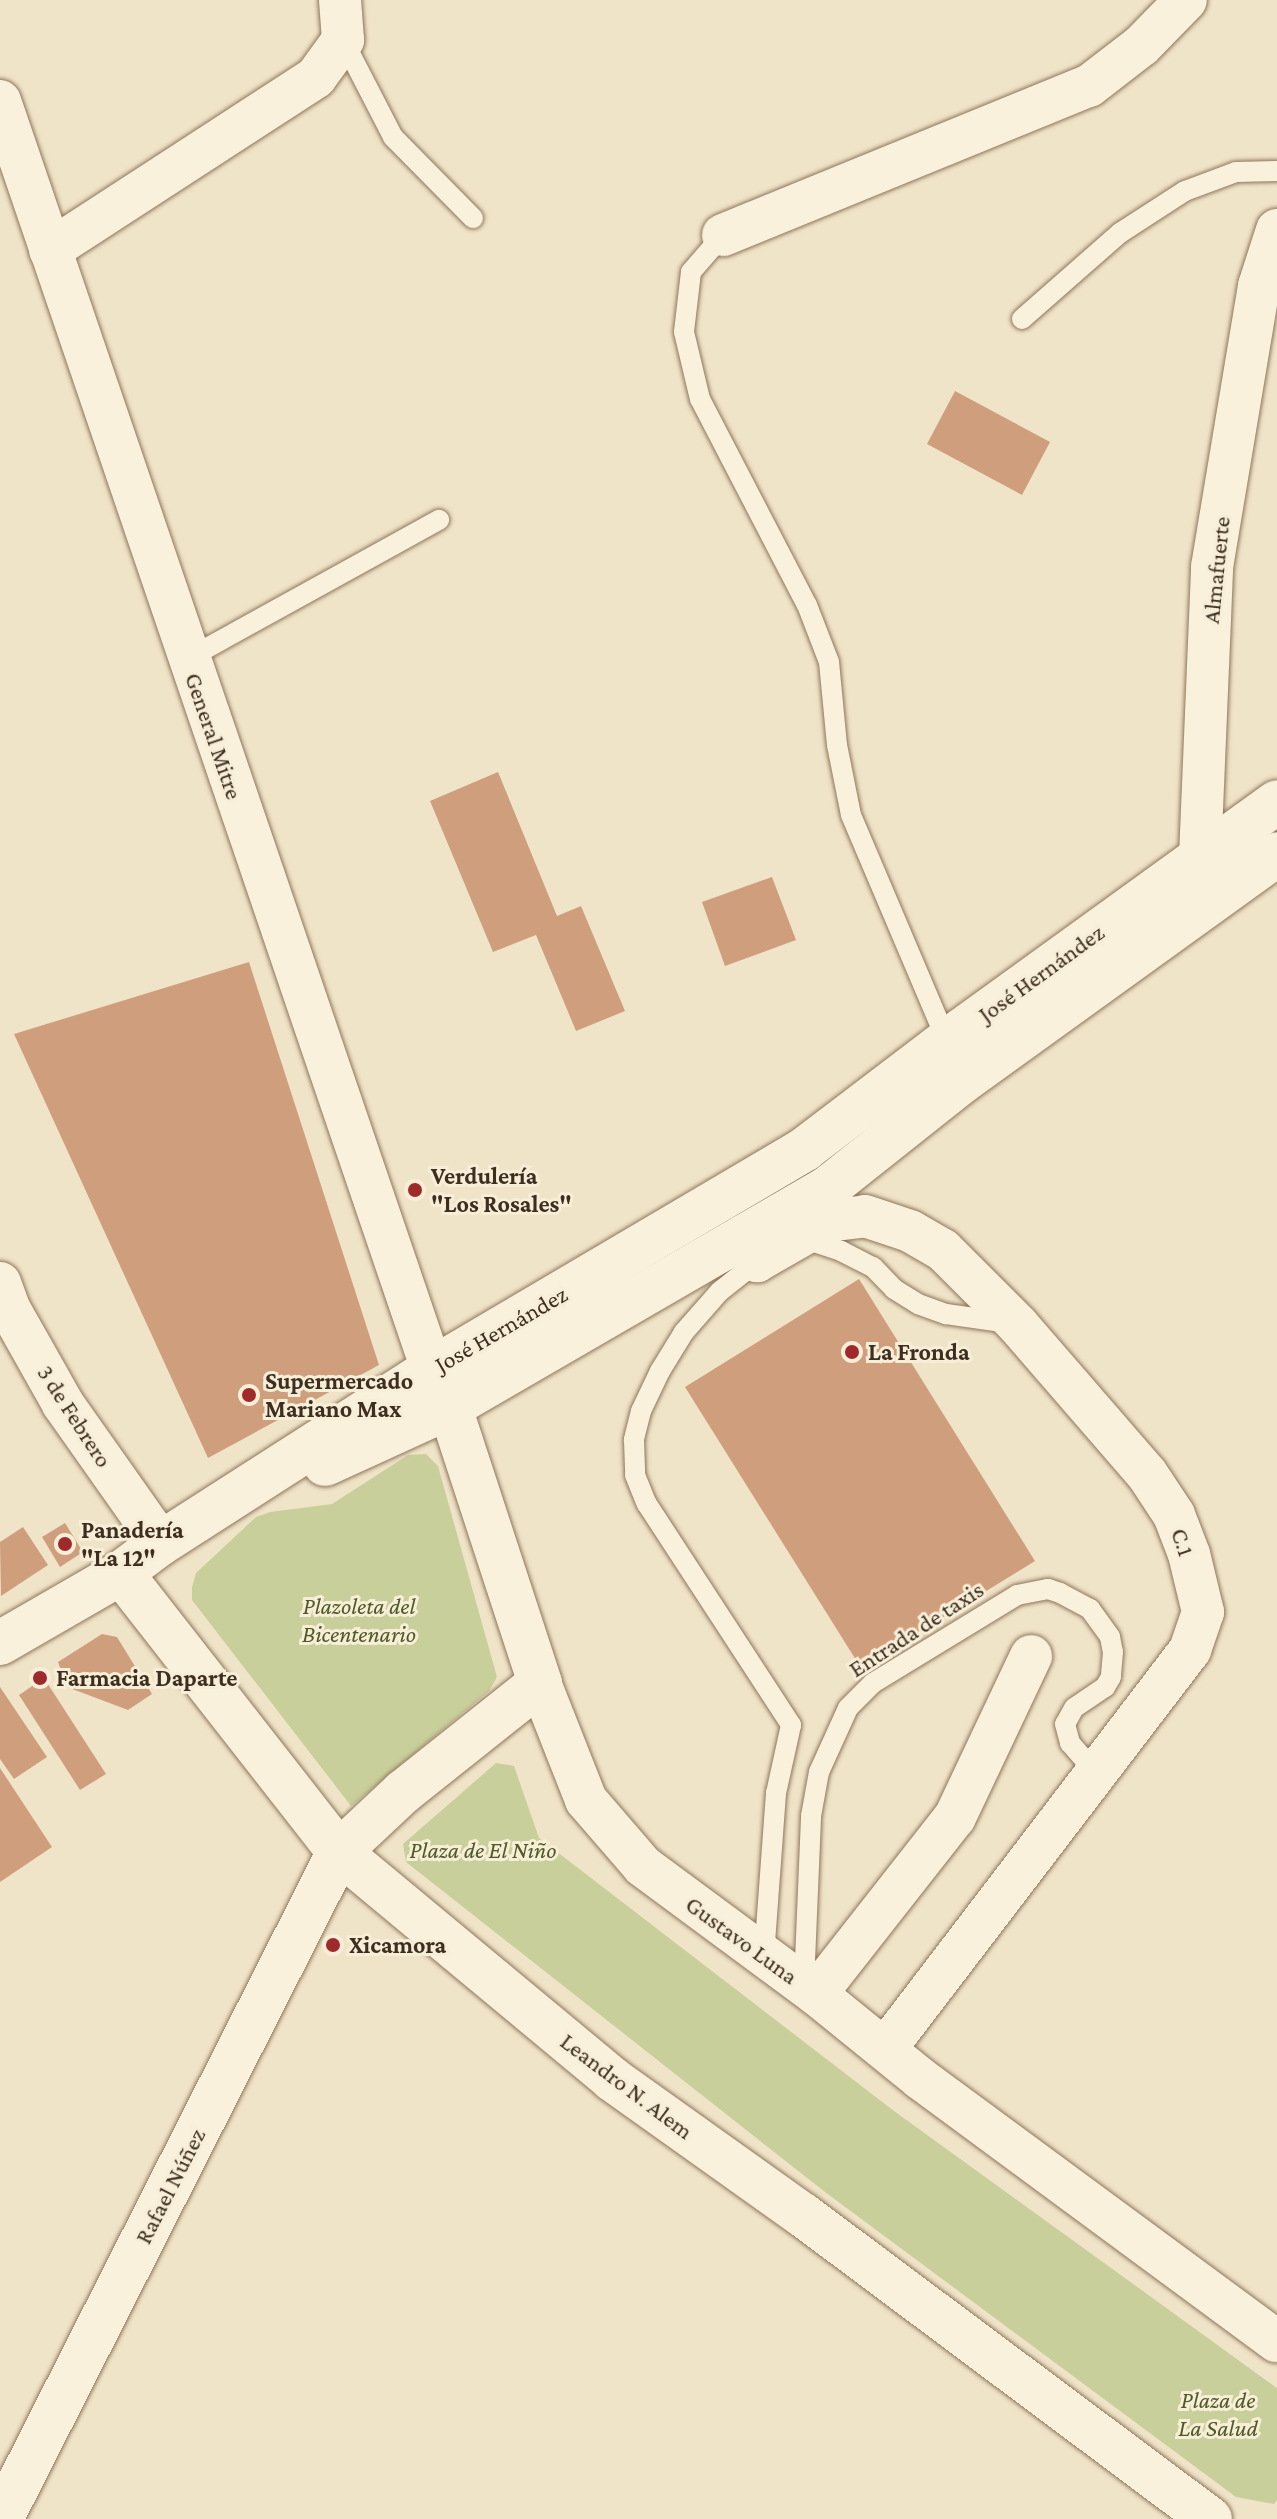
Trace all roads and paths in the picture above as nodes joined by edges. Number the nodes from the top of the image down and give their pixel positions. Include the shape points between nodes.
1 (1186, 0) edge
2 (341, 20) edge
3 (0, 101) edge
4 (1277, 171) edge
5 (473, 218) dead end
6 (1277, 230) edge
7 (723, 235) joint
8 (50, 250) junction
9 (1022, 319) dead end
10 (439, 520) dead end
11 (187, 659) junction
12 (1277, 802) edge
13 (1277, 854) edge
14 (1200, 857) junction
15 (947, 1041) junction
16 (750, 1248) junction
17 (0, 1283) edge
18 (1017, 1324) junction
19 (441, 1388) junction
20 (161, 1543) junction
21 (121, 1573) junction
22 (0, 1643) edge
23 (1031, 1656) dead end
24 (540, 1683) junction
25 (1096, 1773) junction
26 (339, 1852) junction
27 (764, 1958) junction
28 (810, 1990) junction
29 (886, 2048) junction
30 (1277, 2341) edge
31 (1, 2519) edge
32 (1210, 2519) edge

1 - 7 street via 1141,46 1089,86
2 - 5 lane via 393,137
2 - 8 street via 316,77
3 - 8 street, General Mitre
4 - 9 lane via 1236,172 1185,191 1120,233
6 - 14 street, Almafuerte via 1259,286 1212,567
7 - 15 lane via 691,272 684,332 700,399 807,605 829,662 851,815
8 - 11 street, General Mitre
10 - 11 lane
11 - 19 street, General Mitre
12 - 14 street, José Hernández
13 - 16 street, José Hernández via 960,1083
14 - 15 street, José Hernández
15 - 19 street, José Hernández via 805,1149
16 - 18 lane via 811,1241 873,1267 918,1304 969,1319
16 - 18 street, C.1 via 827,1221 855,1216 884,1220 943,1250
16 - 19 street, José Hernández
16 - 27 lane via 660,1371 634,1440 635,1475 647,1504 791,1725 776,1793
17 - 20 street, 3 de Febrero via 63,1404
18 - 25 street, C.1 via 1147,1474 1174,1515 1203,1612 1190,1650
19 - 20 street, José Hernández via 323,1464 268,1476
19 - 24 street, Gustavo Luna
20 - 21 street, José Hernández
21 - 22 street, José Hernández
21 - 26 street, Leandro N. Alem
23 - 28 street via 955,1817
24 - 26 street, Rafael Núñez via 403,1792
24 - 27 street, Gustavo Luna via 586,1800 643,1866
25 - 28 lane, Entrada de taxis via 1070,1743 1065,1724 1074,1708 1099,1694 1111,1677 1110,1637 1090,1609 1060,1593 1048,1589 1017,1595 873,1683 848,1708 819,1772 811,1816
25 - 29 street, C.1
26 - 31 street, Rafael Núñez
26 - 32 street, Leandro N. Alem via 612,2079
27 - 28 street, Gustavo Luna
28 - 29 street, Gustavo Luna
29 - 30 street, Gustavo Luna

